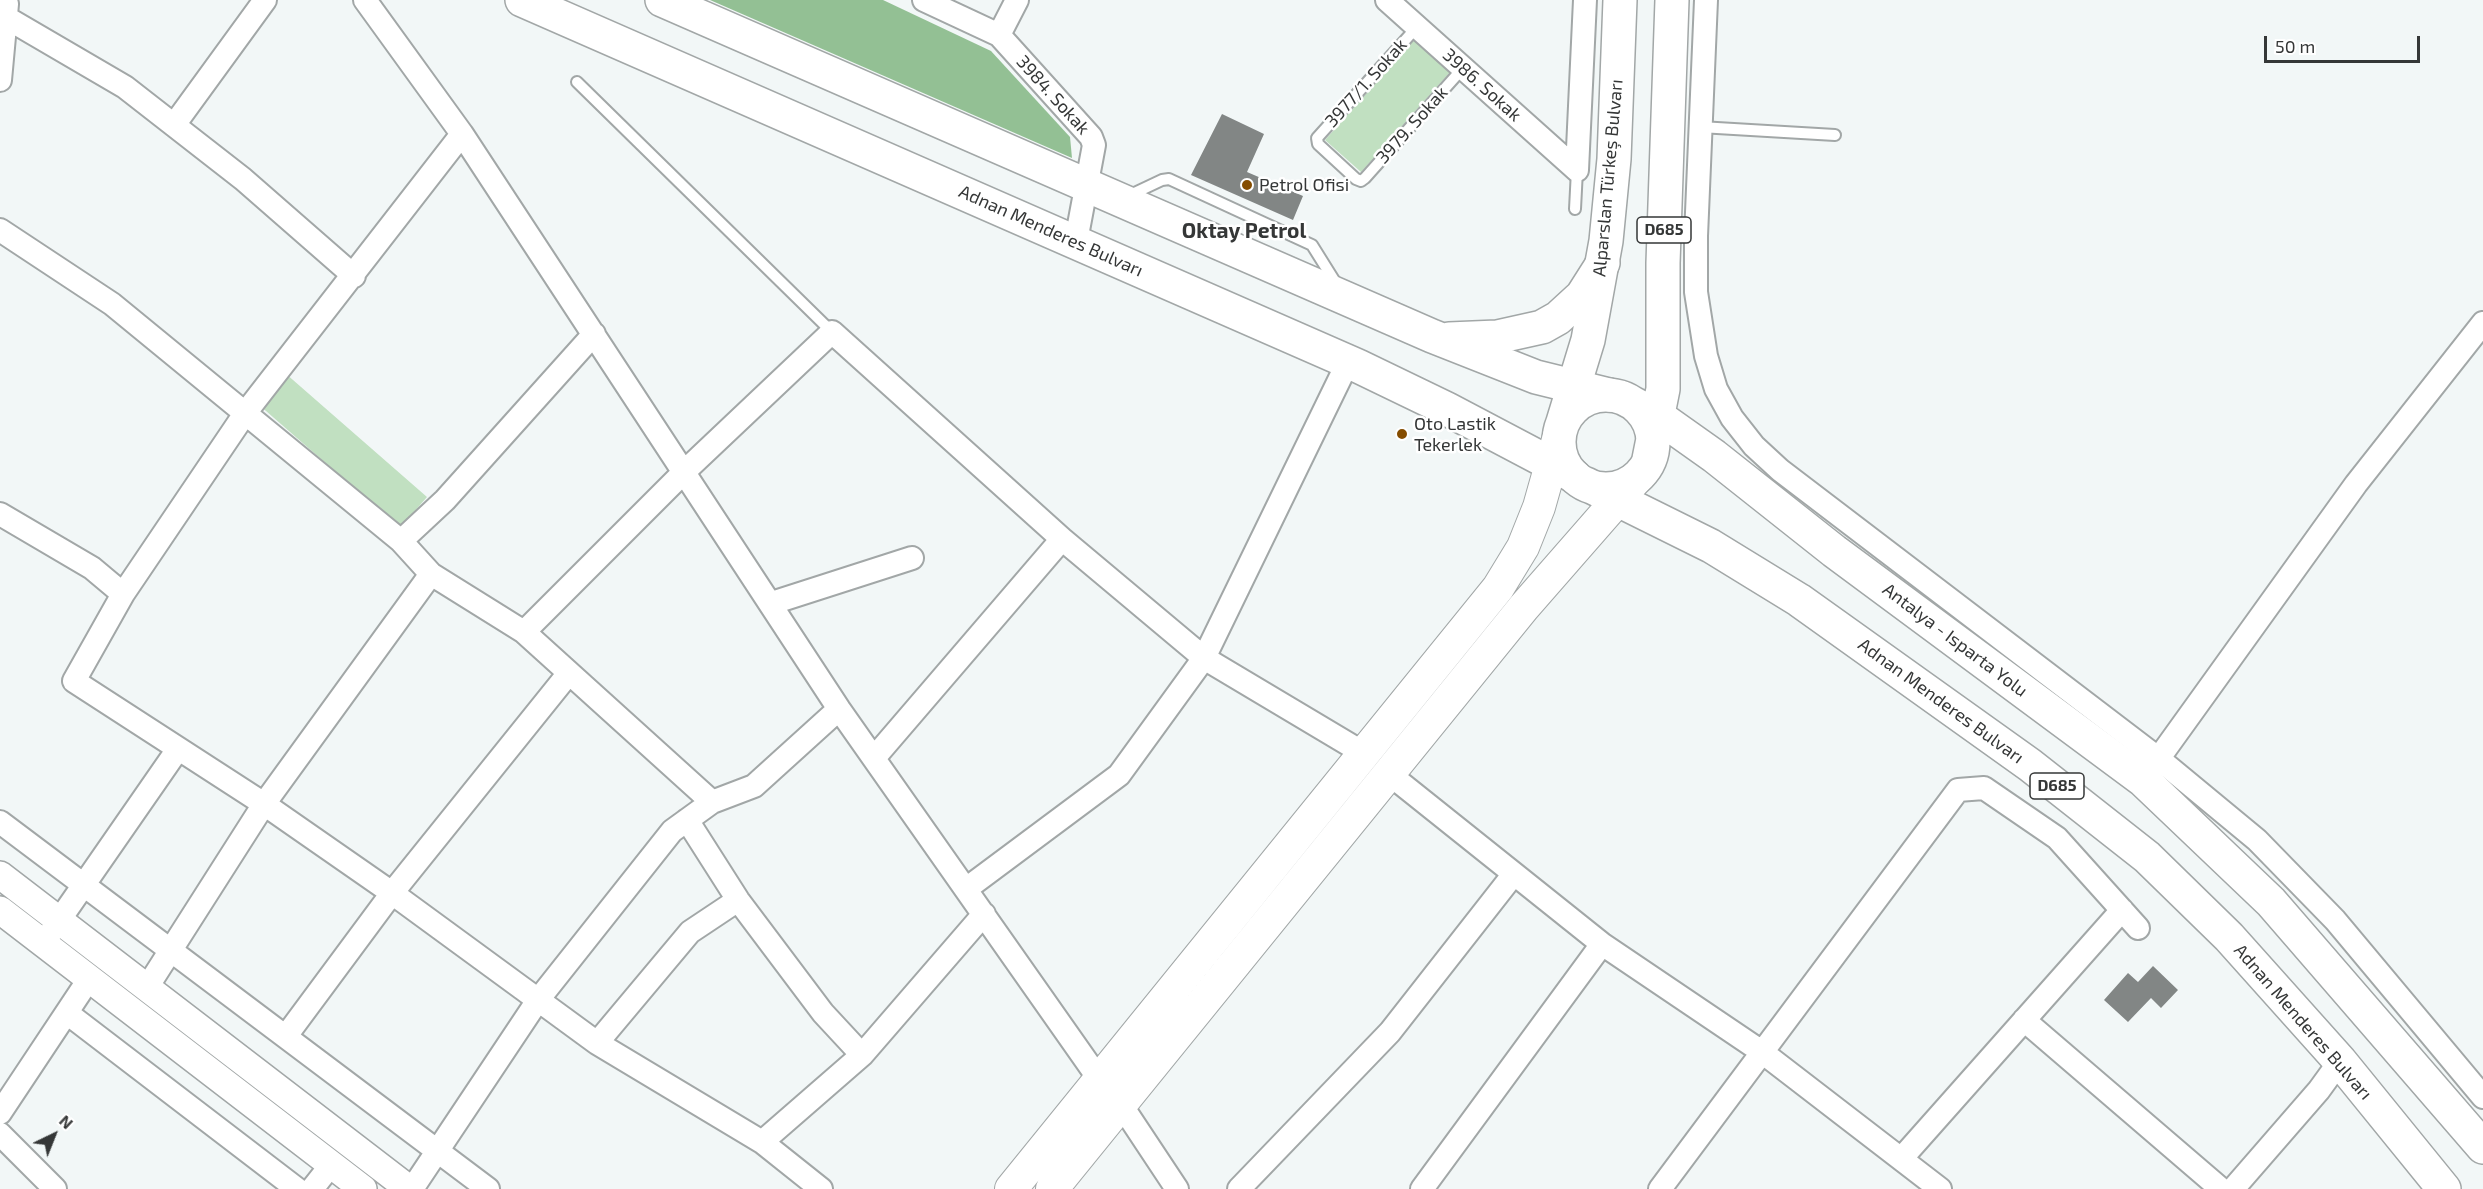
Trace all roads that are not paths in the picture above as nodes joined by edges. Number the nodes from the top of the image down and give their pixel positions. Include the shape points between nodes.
1 (265, 0) edge
2 (365, 0) edge
3 (522, 0) edge
4 (662, 0) edge
5 (924, 0) edge
6 (1017, 0) edge
7 (1387, 0) edge
8 (1584, 0) edge
9 (1620, 0) edge
10 (1672, 0) edge
11 (1706, 0) edge
12 (4, 11) edge
13 (1417, 27) junction
14 (999, 35) junction
15 (1463, 68) junction
16 (0, 80) edge
17 (577, 82) dead end
18 (1668, 124) junction
19 (174, 125) junction
20 (1700, 127) junction
21 (462, 134) junction
22 (1835, 135) dead end
23 (1577, 170) junction
24 (1361, 181) joint
25 (1086, 185) junction
26 (1575, 209) dead end
27 (0, 230) edge
28 (1076, 241) junction
29 (1603, 263) junction
30 (354, 276) junction
31 (2483, 322) edge
32 (832, 332) junction
33 (594, 334) junction
34 (1440, 339) junction
35 (1348, 362) junction
36 (1574, 387) junction
37 (1616, 397) junction
38 (246, 412) junction
39 (1659, 417) junction
40 (1567, 456) junction
41 (1645, 466) junction
42 (685, 471) junction
43 (1619, 499) junction
44 (0, 514) edge
45 (1062, 539) junction
46 (401, 541) junction
47 (912, 558) dead end
48 (431, 574) junction
49 (123, 594) junction
50 (772, 603) junction
51 (524, 632) junction
52 (1204, 658) junction
53 (569, 673) junction
54 (839, 709) junction
55 (178, 749) junction
56 (874, 758) junction
57 (1377, 764) junction
58 (2151, 769) junction
59 (712, 802) junction
60 (264, 804) junction
61 (687, 820) junction
62 (0, 822) edge
63 (0, 875) edge
64 (1514, 875) junction
65 (84, 885) junction
66 (966, 889) junction
67 (392, 892) junction
68 (738, 900) junction
69 (0, 910) edge
70 (2122, 910) junction
71 (984, 914) junction
72 (59, 921) junction
73 (2138, 928) dead end
74 (43, 943) junction
75 (1602, 944) junction
76 (171, 950) junction
77 (89, 979) junction
78 (146, 988) junction
79 (538, 1000) junction
80 (67, 1013) junction
81 (2024, 1020) junction
82 (286, 1036) junction
83 (597, 1043) junction
84 (1762, 1052) junction
85 (862, 1055) junction
86 (2340, 1061) junction
87 (1099, 1079) junction
88 (2483, 1097) edge
89 (1120, 1102) junction
90 (0, 1113) edge
91 (0, 1134) edge
92 (762, 1142) junction
93 (2483, 1148) edge
94 (438, 1150) junction
95 (1901, 1159) junction
96 (331, 1165) junction
97 (55, 1189) edge
98 (297, 1189) edge
99 (312, 1189) edge
100 (363, 1189) edge
101 (411, 1189) edge
102 (488, 1189) edge
103 (821, 1189) edge
104 (1011, 1189) edge
105 (1052, 1189) edge
106 (1177, 1189) edge
107 (1239, 1189) edge
108 (1422, 1189) edge
109 (1660, 1189) edge
110 (1940, 1189) edge
111 (2221, 1189) edge
112 (2233, 1189) edge
113 (2445, 1189) edge

1 - 19 street
2 - 21 street
3 - 28 main road, Adnan Menderes Bulvarı
4 - 25 main road
5 - 14 street, 3984. Sokak
6 - 14 street
7 - 13 street, 3986. Sokak
8 - 23 street
9 - 29 main road, Alparslan Türkeş Bulvarı via 1614,159
10 - 18 main road, D685
11 - 20 street
12 - 16 street
12 - 19 street via 125,87
13 - 15 street, 3986. Sokak
13 - 24 lane, 3977/1. Sokak via 1316,140
14 - 25 street, 3984. Sokak via 1091,137 1094,146
15 - 23 street, 3986. Sokak
15 - 24 lane, 3979. Sokak
17 - 32 lane
18 - 20 street
18 - 39 main road, D685 via 1664,362
19 - 30 street
20 - 22 lane
20 - 58 street via 1697,304 1716,389 1732,418 1780,470
21 - 30 street
21 - 33 street
23 - 26 lane
25 - 28 street, 3984. Sokak
25 - 34 main road
27 - 38 street via 112,304
28 - 35 main road, Adnan Menderes Bulvarı
29 - 34 main road via 1582,296 1564,314 1542,327 1497,337
29 - 36 main road, Alparslan Türkeş Bulvarı
30 - 38 street
31 - 58 street via 2356,484
32 - 42 street
32 - 45 street
33 - 42 street
33 - 46 street via 445,500
34 - 36 main road via 1536,377
35 - 40 main road, Adnan Menderes Bulvarı via 1447,409
35 - 52 street
36 - 37 main road
36 - 40 main road, Alparslan Türkeş Bulvarı
37 - 39 main road, Antalya - Isparta Yolu
37 - 40 main road via 1595,396 1570,410
37 - 41 main road via 1645,416 1651,430 1653,445
38 - 46 street
38 - 49 street
39 - 41 main road, D685
39 - 58 main road, Antalya - Isparta Yolu
40 - 41 main road via 1601,489 1630,482
40 - 43 main road, Adnan Menderes Bulvarı / D685
40 - 57 main road via 1512,567
41 - 43 main road
42 - 50 street
42 - 51 street
43 - 57 main road
43 - 86 main road, Adnan Menderes Bulvarı / D685 via 1711,546 1799,600 2066,793 2147,857 2229,937
44 - 49 street via 92,568
45 - 52 street
45 - 56 street
46 - 48 street
47 - 50 street
48 - 51 street
48 - 60 street
49 - 55 street via 74,681
50 - 54 street
51 - 53 street
52 - 57 street
52 - 66 street via 1119,775
53 - 59 street
53 - 67 street
54 - 56 street
54 - 59 street via 754,786
55 - 60 street
55 - 65 street
56 - 66 street
57 - 64 street
57 - 87 main road
57 - 89 main road
58 - 88 street via 2257,840 2335,921
58 - 93 main road, Antalya - Isparta Yolu
59 - 61 street
60 - 67 street
60 - 76 street
61 - 68 street
61 - 79 street via 672,831
62 - 65 street
63 - 72 street
64 - 75 street
64 - 107 street via 1390,1032
65 - 72 street
65 - 76 street
66 - 71 street
67 - 79 street
67 - 82 street
68 - 83 street via 690,932
68 - 85 street via 823,1013
69 - 74 street
70 - 73 street
70 - 81 street
70 - 84 street via 2057,838 1984,788 1958,790
71 - 85 street
71 - 87 street
72 - 74 street
72 - 78 street
74 - 77 street
75 - 84 street
75 - 108 street
76 - 78 street
76 - 82 street
77 - 80 street
77 - 96 street
78 - 101 street
79 - 83 street
79 - 94 street
80 - 90 street
80 - 98 street
81 - 95 street
81 - 111 street
82 - 94 street
83 - 92 street
84 - 95 street
84 - 109 street
85 - 92 street
86 - 112 street
86 - 113 main road, Adnan Menderes Bulvarı / D685
87 - 89 main road
87 - 104 main road
89 - 105 main road
89 - 106 street
91 - 97 street
92 - 103 street
94 - 101 street
94 - 102 street
95 - 110 street
96 - 99 street
96 - 100 street

